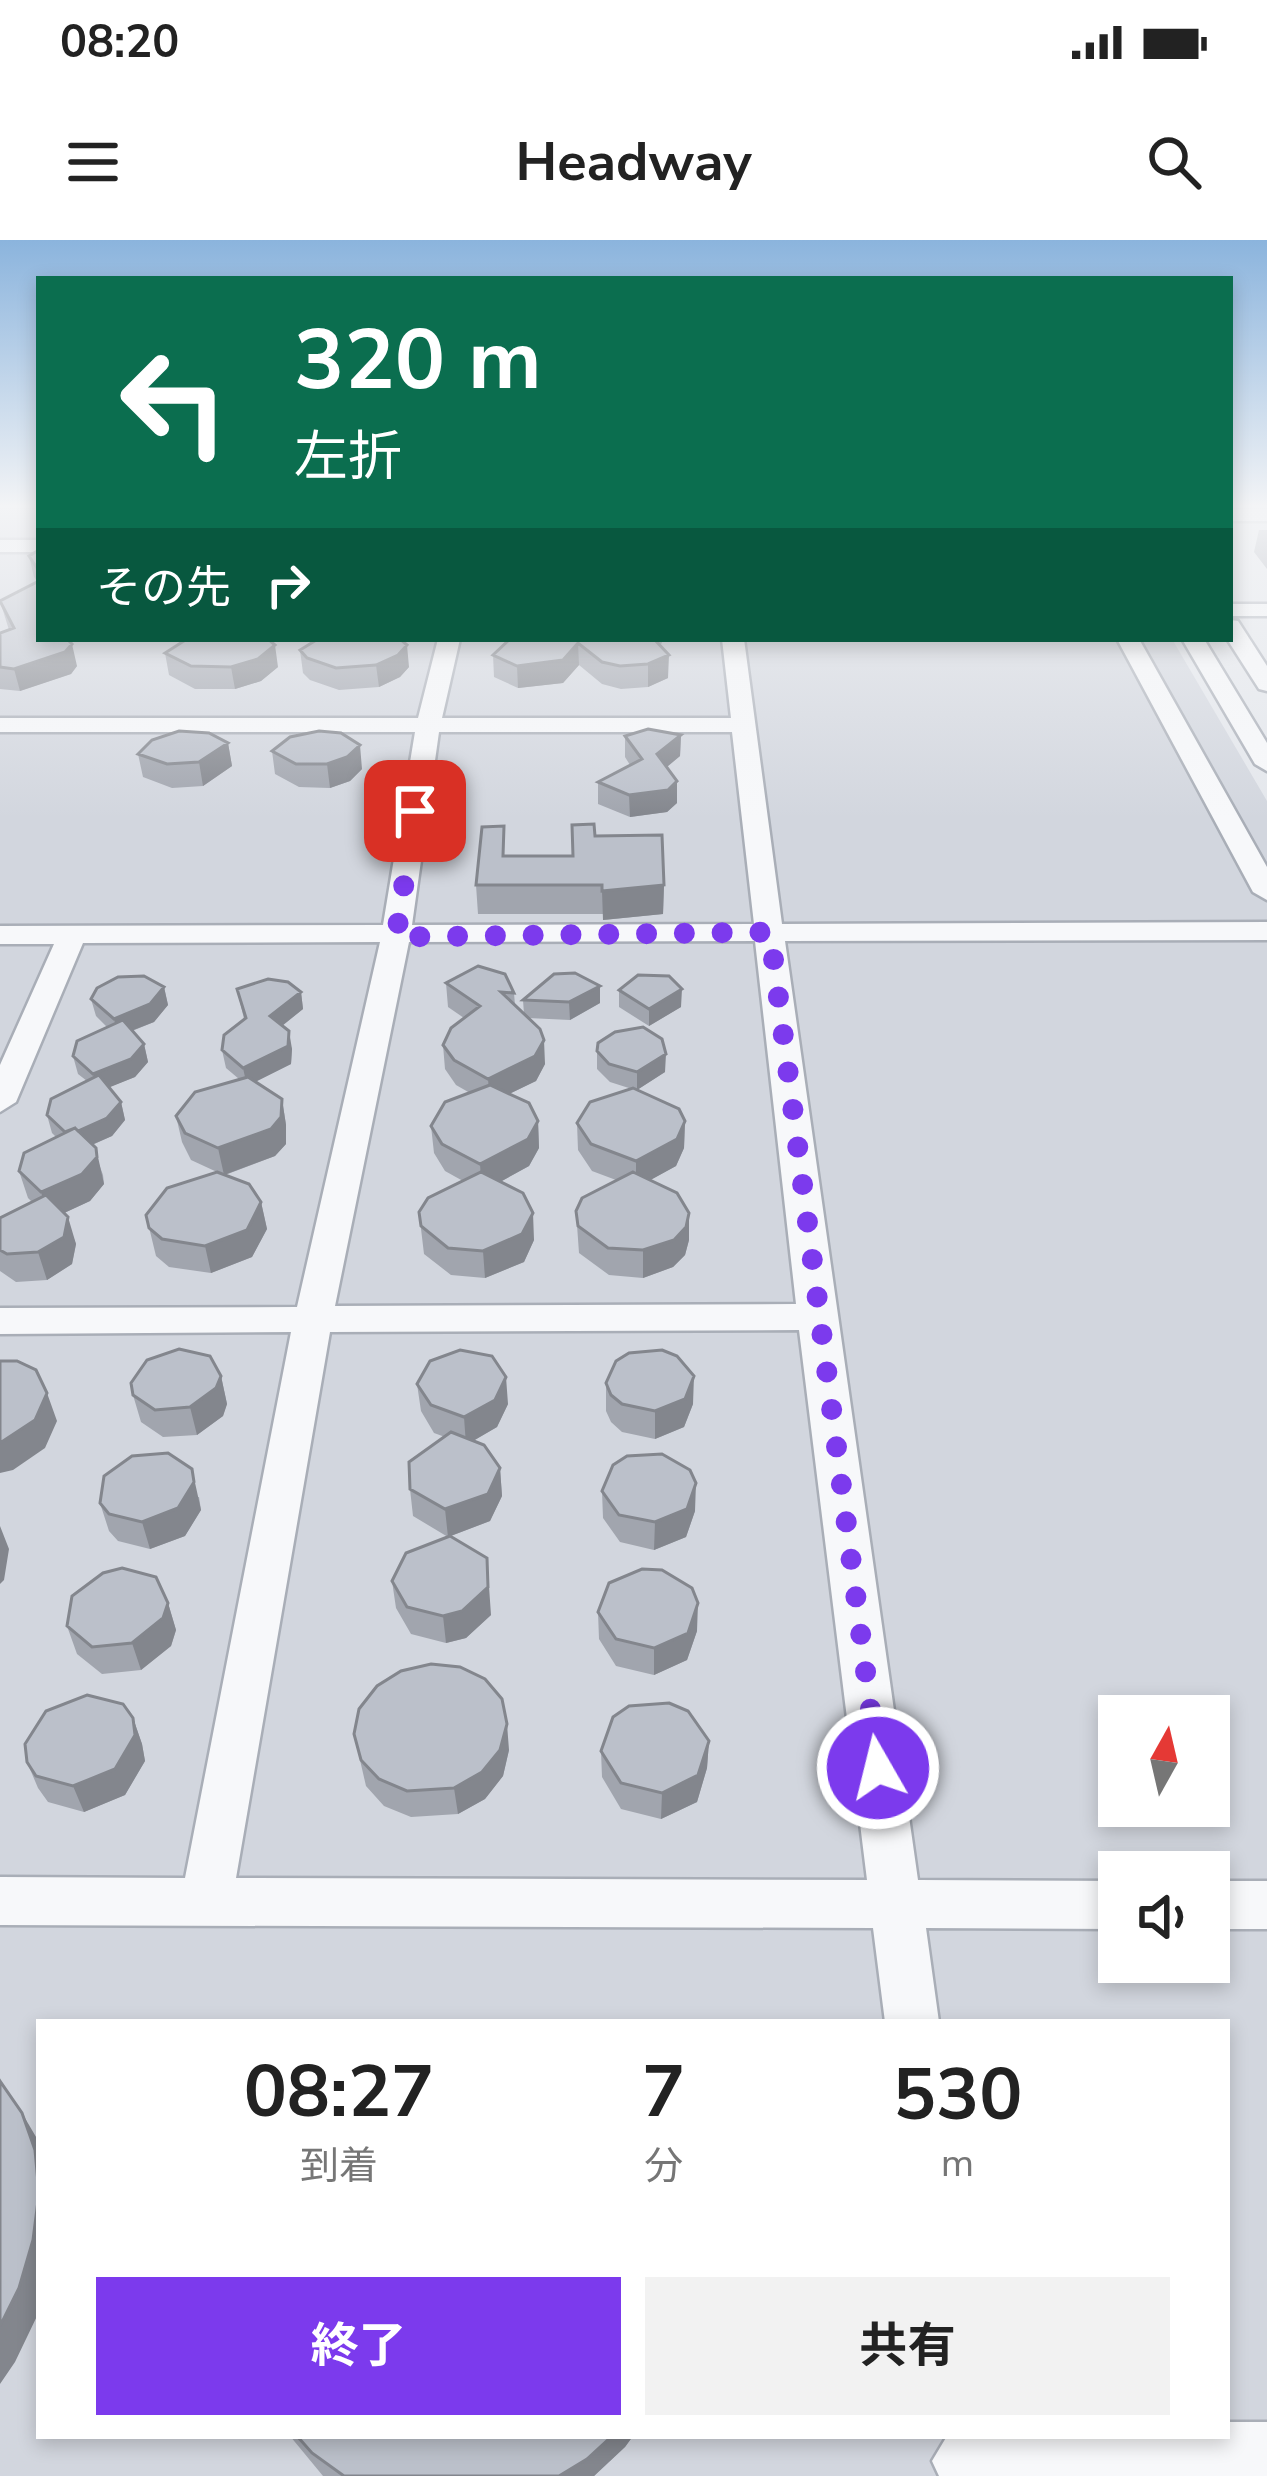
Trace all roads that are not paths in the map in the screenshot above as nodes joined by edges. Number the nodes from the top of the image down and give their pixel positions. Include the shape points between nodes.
1 (1233, 631) edge
2 (448, 642) edge
3 (733, 642) edge
4 (1130, 642) edge
5 (1195, 642) edge
6 (1267, 684) edge
7 (0, 725) edge
8 (740, 725) junction
9 (428, 726) junction
10 (1267, 764) edge
11 (1267, 892) edge
12 (1267, 931) edge
13 (770, 932) junction
14 (0, 935) edge
15 (72, 936) junction
16 (396, 937) junction
17 (0, 1102) edge
18 (816, 1317) junction
19 (313, 1319) junction
20 (0, 1321) edge
21 (0, 1901) edge
22 (206, 1902) junction
23 (897, 1904) junction
24 (1098, 1905) edge
25 (1230, 1905) edge
26 (1267, 1906) edge
27 (912, 2019) edge
28 (1267, 2454) edge
29 (964, 2458) edge

1 - 6 street
2 - 9 street
3 - 8 street
4 - 11 street
5 - 10 street
7 - 9 street
8 - 9 street
8 - 13 street
9 - 16 street
12 - 13 street
13 - 16 street
13 - 18 street
14 - 15 street
15 - 16 street
15 - 17 street
16 - 19 street
18 - 19 street
18 - 23 street
19 - 20 street
19 - 22 street
21 - 22 street
22 - 23 street
23 - 24 street
23 - 27 street
25 - 26 street
28 - 29 street

